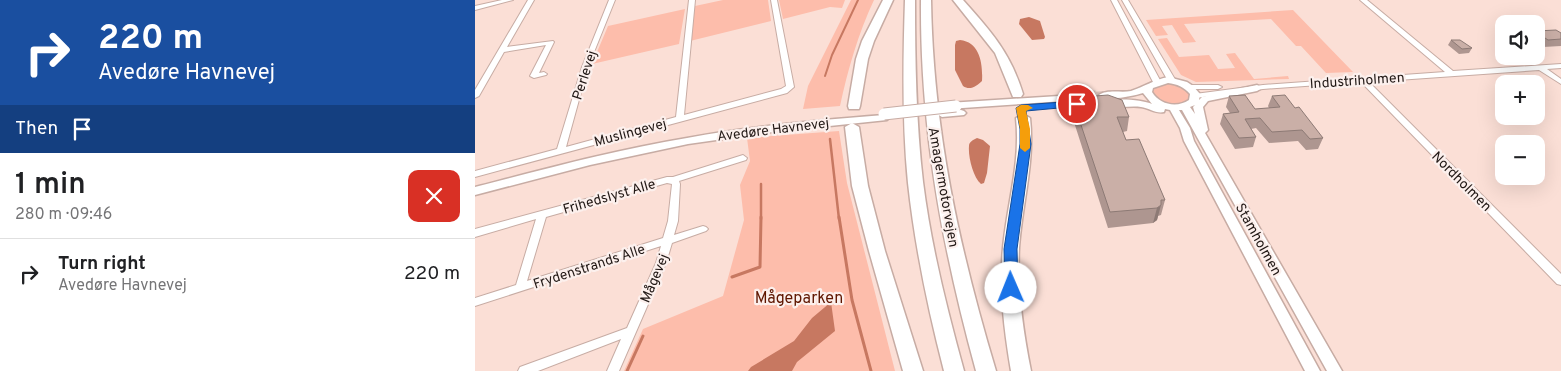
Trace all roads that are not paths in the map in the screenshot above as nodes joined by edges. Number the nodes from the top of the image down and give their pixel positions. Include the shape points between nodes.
1 (510, 0) edge
2 (531, 0) edge
3 (612, 0) edge
4 (692, 0) edge
5 (774, 0) edge
6 (888, 0) edge
7 (909, 0) edge
8 (926, 0) edge
9 (958, 0) edge
10 (1115, 0) edge
11 (1125, 0) edge
12 (1363, 0) edge
13 (475, 8) edge
14 (502, 50) junction
15 (1561, 66) edge
16 (1540, 67) junction
17 (544, 74) dead end
18 (1452, 74) junction
19 (1363, 80) junction
20 (1172, 81) junction
21 (1157, 82) junction
22 (1561, 82) edge
23 (1148, 88) junction
24 (1260, 88) junction
25 (1193, 92) junction
26 (475, 96) edge
27 (1103, 99) junction
28 (1152, 100) junction
29 (1020, 102) junction
30 (1185, 106) junction
31 (1173, 107) junction
32 (957, 109) junction
33 (884, 114) junction
34 (854, 117) junction
35 (680, 119) junction
36 (1189, 141) junction
37 (1205, 141) junction
38 (561, 150) junction
39 (743, 158) dead end
40 (475, 174) edge
41 (673, 180) junction
42 (475, 184) edge
43 (475, 191) edge
44 (542, 215) junction
45 (703, 229) dead end
46 (475, 233) edge
47 (669, 240) junction
48 (1561, 281) edge
49 (520, 287) junction
50 (475, 302) edge
51 (631, 331) junction
52 (524, 371) edge
53 (613, 371) edge
54 (913, 371) edge
55 (954, 371) edge
56 (986, 371) edge
57 (1021, 371) edge
58 (1313, 371) edge
59 (1335, 371) edge

1 - 13 street
2 - 14 street
3 - 38 street, Perlevej via 585,66
4 - 35 street
5 - 35 street, Muslingevej via 790,87
6 - 34 highway via 862,59
7 - 55 highway, Amagermotorvejen via 911,127 917,196 936,300
8 - 56 highway, Amagermotorvejen via 928,86 942,191
9 - 29 highway via 1002,52 1020,86
10 - 21 street
11 - 20 street
12 - 18 street
14 - 17 street via 551,42 534,76
14 - 26 street
15 - 16 street, Industriholmen
16 - 18 street, Industriholmen
16 - 22 street
18 - 19 street, Industriholmen
19 - 24 street, Industriholmen
19 - 48 street, Nordholmen
20 - 21 street
20 - 25 street
21 - 23 street
23 - 27 street
23 - 28 street
24 - 25 street, Industriholmen
24 - 37 street via 1205,99 1198,112
25 - 30 street via 1192,103
27 - 28 street
27 - 36 street via 1116,104 1143,104 1167,113
28 - 31 street
29 - 29 street, Avedøre Havnevej via 1076,101 1055,99
29 - 32 street, Avedøre Havnevej
29 - 57 highway via 1025,144 1011,249 1012,307
30 - 31 street
30 - 37 street, Stamholmen
31 - 36 street, Stamholmen
32 - 33 street, bridge
32 - 33 street, Avedøre Havnevej via 933,115
33 - 34 street, Avedøre Havnevej
34 - 42 street, Avedøre Havnevej via 759,123 670,138 574,158
34 - 43 street, Avedøre Havnevej via 660,146
34 - 54 highway via 860,186
35 - 38 street, Muslingevej
36 - 58 street, Stamholmen
37 - 59 street, Stamholmen
38 - 40 street, Muslingevej
39 - 41 street, Frihedslyst Alle
41 - 44 street, Frihedslyst Alle
41 - 47 street, Mågevej via 676,184
44 - 46 street, Frihedslyst Alle
44 - 49 street
45 - 47 street, Frydenstrands Alle
47 - 49 street, Frydenstrands Alle
47 - 51 street, Mågevej
49 - 50 street, Frydenstrands Alle
51 - 52 street
51 - 53 street, Mågevej

